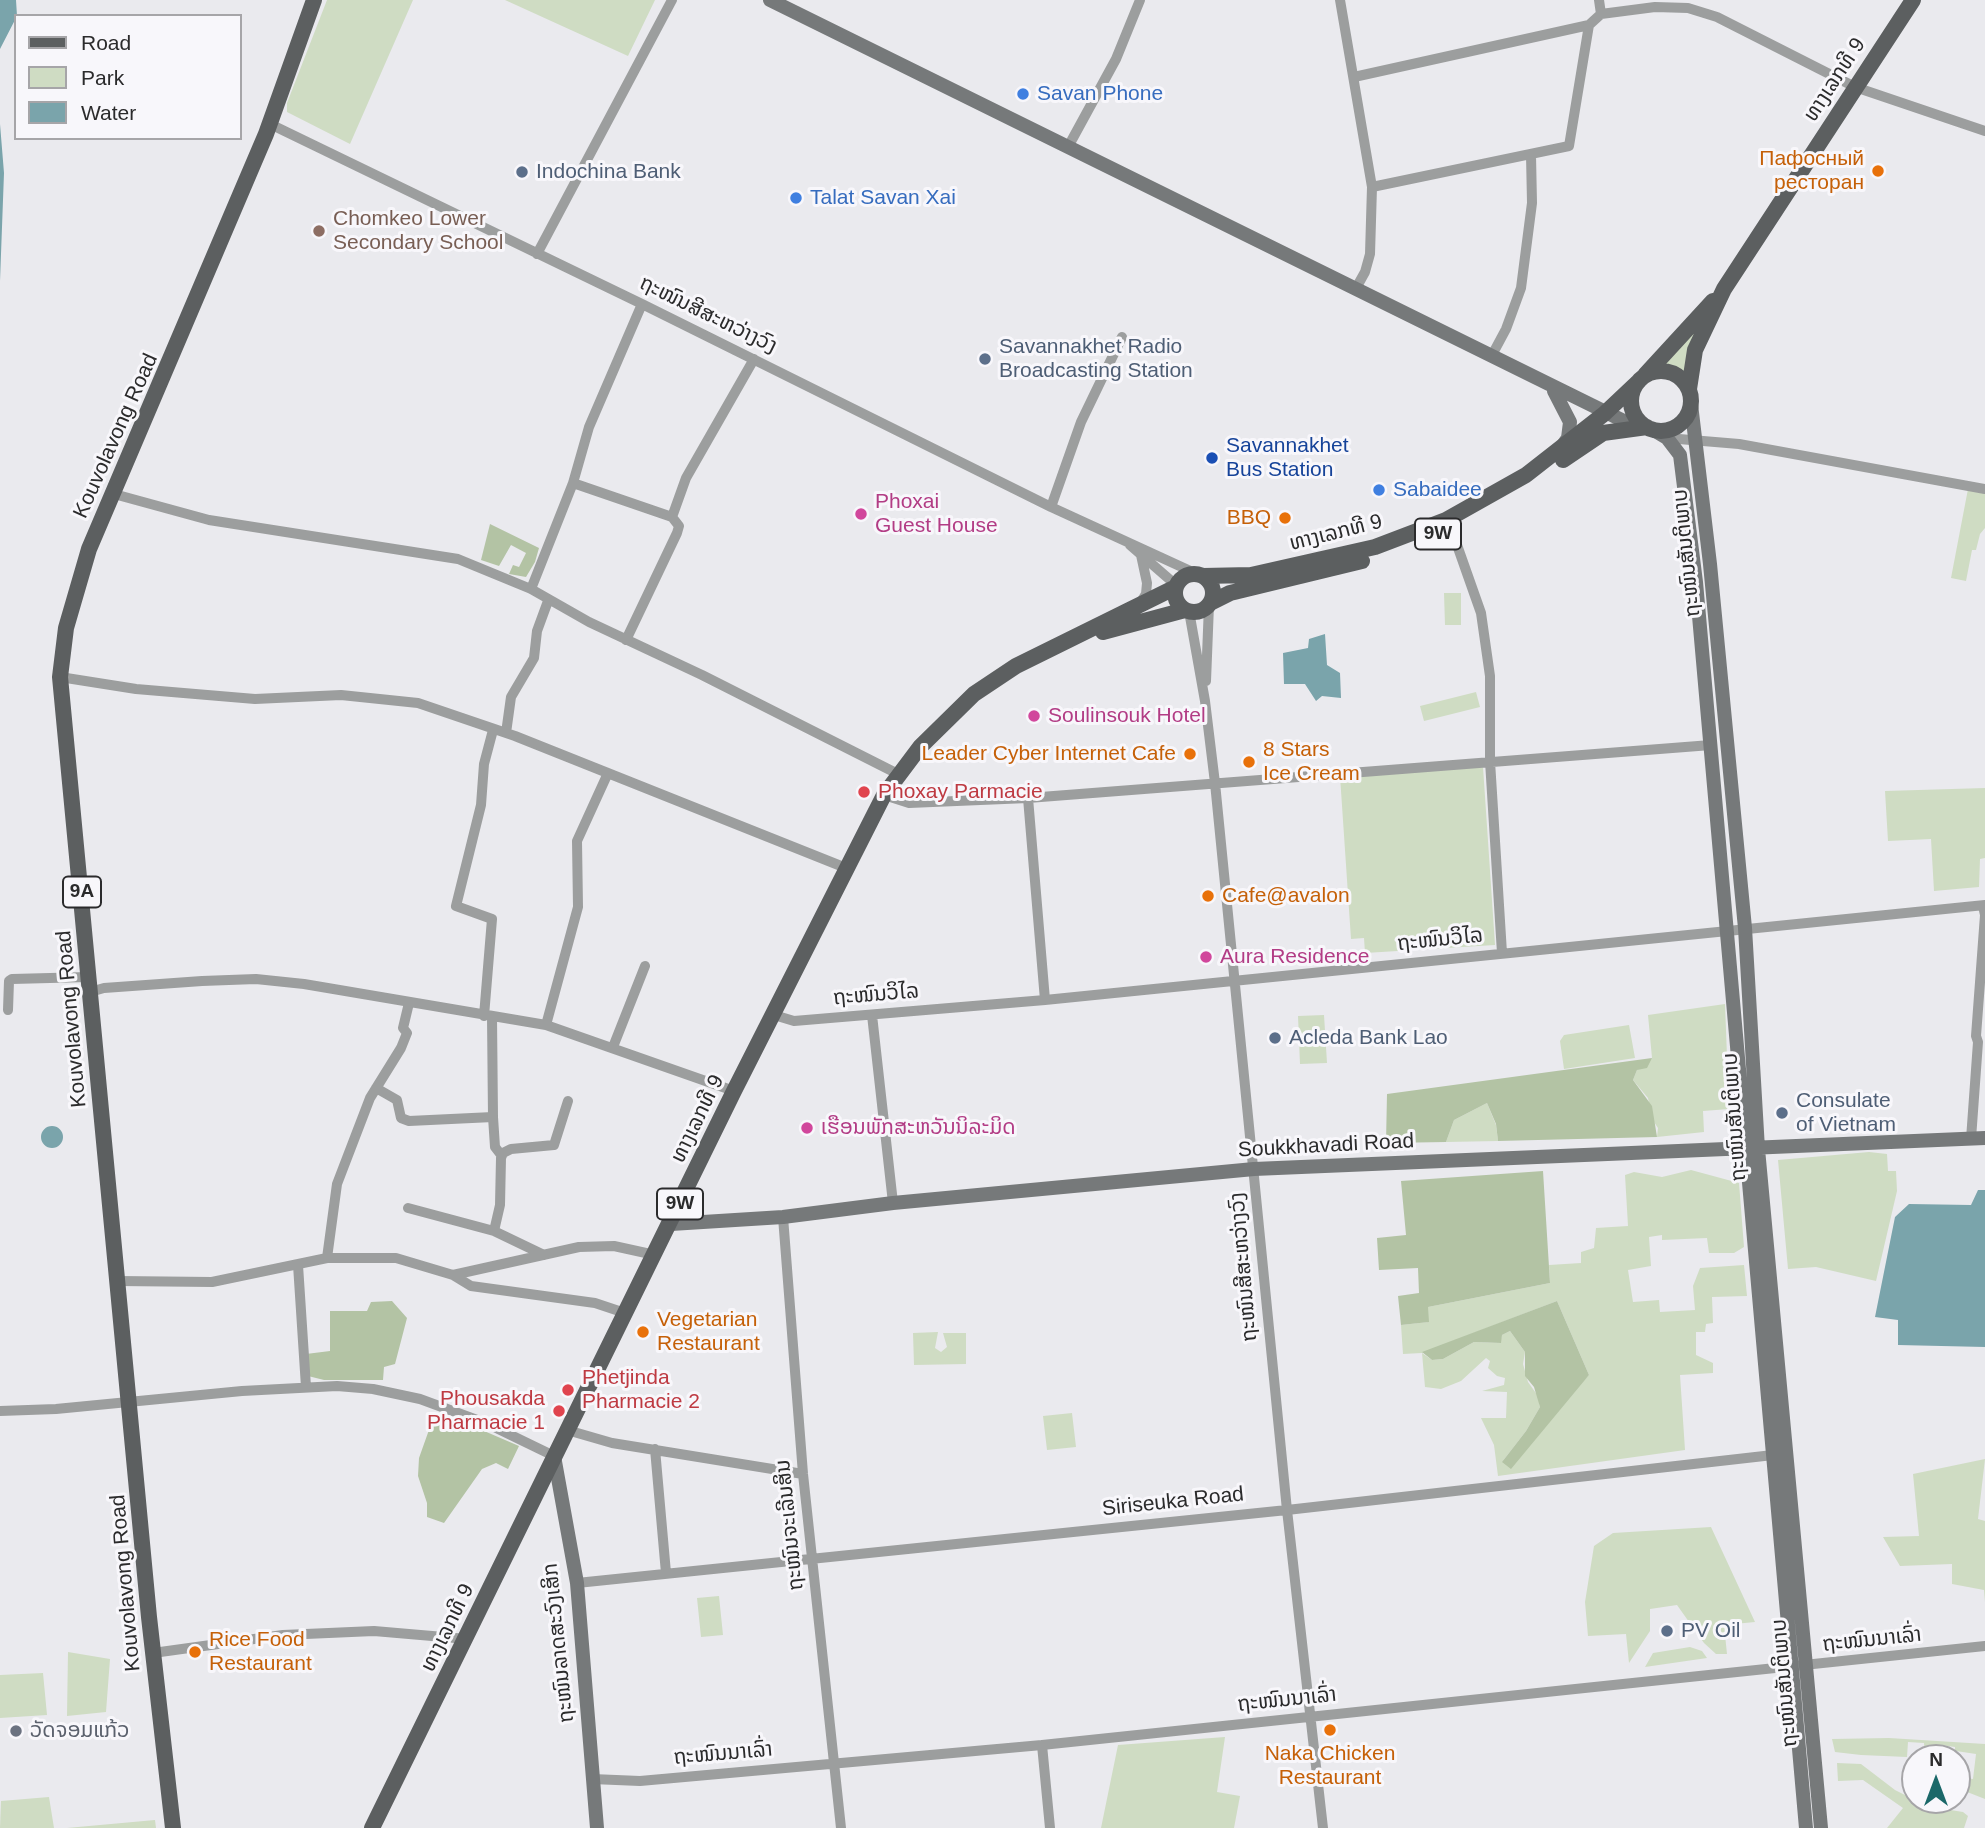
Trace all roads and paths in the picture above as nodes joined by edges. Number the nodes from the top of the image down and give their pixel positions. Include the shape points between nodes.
1 (314, 0) edge
2 (672, 0) edge
3 (1140, 0) edge
4 (1340, 0) edge
5 (1599, 0) edge
6 (1913, 0) edge
7 (777, 2) edge
8 (1601, 14) junction
9 (1588, 25) junction
10 (1354, 77) junction
11 (1855, 87) junction
12 (270, 124) junction
13 (1985, 131) edge
14 (1068, 147) junction
15 (1531, 155) junction
16 (1372, 187) junction
17 (537, 254) junction
18 (1724, 289) junction
19 (1355, 290) junction
20 (642, 304) junction
21 (1122, 337) dead end
22 (1491, 357) junction
23 (754, 359) junction
24 (1641, 379) junction
25 (1551, 387) junction
26 (1690, 396) junction
27 (1604, 414) junction
28 (1645, 428) junction
29 (1667, 438) junction
30 (1695, 443) junction
31 (1561, 449) junction
32 (1529, 478) junction
33 (573, 483) junction
34 (1985, 489) edge
35 (114, 495) junction
36 (1051, 507) junction
37 (672, 517) junction
38 (1451, 528) junction
39 (1128, 543) junction
40 (1141, 555) junction
41 (1200, 575) junction
42 (1176, 586) junction
43 (531, 589) junction
44 (548, 601) junction
45 (1209, 604) junction
46 (1138, 606) junction
47 (1187, 610) junction
48 (626, 640) junction
49 (1064, 643) junction
50 (60, 677) junction
51 (1205, 701) junction
52 (492, 730) junction
53 (506, 733) junction
54 (1710, 745) junction
55 (1490, 761) junction
56 (608, 773) junction
57 (898, 774) junction
58 (1215, 783) junction
59 (884, 795) junction
60 (1028, 798) junction
61 (846, 868) junction
62 (1984, 905) edge
63 (1745, 928) junction
64 (1726, 930) junction
65 (1502, 953) junction
66 (645, 966) dead end
67 (1236, 981) junction
68 (89, 985) junction
69 (1045, 1000) junction
70 (409, 1003) junction
71 (8, 1010) dead end
72 (873, 1015) junction
73 (774, 1016) junction
74 (488, 1017) junction
75 (546, 1025) junction
76 (613, 1047) junction
77 (376, 1088) junction
78 (734, 1091) junction
79 (568, 1101) dead end
80 (493, 1117) junction
81 (1978, 1139) edge
82 (1751, 1149) junction
83 (502, 1156) junction
84 (1254, 1169) junction
85 (893, 1203) junction
86 (408, 1208) dead end
87 (783, 1217) junction
88 (671, 1224) junction
89 (494, 1231) junction
90 (544, 1255) junction
91 (655, 1255) junction
92 (327, 1258) junction
93 (299, 1265) junction
94 (453, 1275) junction
95 (118, 1281) junction
96 (625, 1313) junction
97 (306, 1387) junction
98 (130, 1402) junction
99 (0, 1411) edge
100 (567, 1430) junction
101 (655, 1449) junction
102 (554, 1455) junction
103 (1773, 1455) junction
104 (803, 1474) junction
105 (1287, 1510) junction
106 (812, 1558) junction
107 (666, 1573) junction
108 (577, 1583) junction
109 (467, 1639) junction
110 (1985, 1647) edge
111 (153, 1653) junction
112 (1798, 1667) junction
113 (1311, 1717) junction
114 (1042, 1745) junction
115 (836, 1764) junction
116 (593, 1779) junction
117 (173, 1828) edge
118 (372, 1828) edge
119 (597, 1828) edge
120 (841, 1828) edge
121 (1050, 1828) edge
122 (1323, 1828) edge
123 (1806, 1828) edge
124 (1822, 1828) edge

1 - 12 main road, Kouvolavong Road / 9A
2 - 17 street
3 - 14 street via 1116,59
4 - 10 street
5 - 8 street
6 - 11 main road, ທາງເລກທີ 9 / 9W
7 - 14 street
8 - 9 street
8 - 11 street via 1688,8 1717,17
9 - 10 street
9 - 15 street via 1573,138 1569,146
10 - 16 street
11 - 13 street
11 - 18 main road, ທາງເລກທີ 9 / 9W
12 - 17 street, ຖະໜົນສີສະຫວ່າງວົງ
12 - 35 main road, Kouvolavong Road / 9A
14 - 19 street
15 - 16 street
15 - 22 street via 1532,203 1521,288
16 - 19 street via 1370,254
17 - 20 street, ຖະໜົນສີສະຫວ່າງວົງ
18 - 24 main road, ທາງເລກທີ 9 / 9W
18 - 26 main road, ທາງເລກທີ 9 / 9W via 1695,350
19 - 22 street
20 - 23 street, ຖະໜົນສີສະຫວ່າງວົງ
20 - 33 street via 589,428
21 - 36 street via 1081,422
22 - 25 street
23 - 36 street, ຖະໜົນສີສະຫວ່າງວົງ
23 - 37 street via 686,478
24 - 26 main road via 1658,371 1669,372 1679,377
24 - 27 main road, ທາງເລກທີ 9 / 9W
24 - 28 main road via 1633,390 1632,406
25 - 27 street
25 - 31 street via 1570,422
26 - 28 main road, ທາງເລກທີ 9 / 9W via 1689,414 1678,426
26 - 30 street, ຖະໜົນສັນຕິພາບ
27 - 28 street
27 - 31 main road, ທາງເລກທີ 9 / 9W
28 - 29 street
28 - 32 main road, ທາງເລກທີ 9 / 9W via 1596,437
29 - 30 street
29 - 54 street, ຖະໜົນສັນຕິພາບ via 1680,455 1684,471
30 - 34 street via 1739,444
30 - 63 street, ຖະໜົນສັນຕິພາບ
31 - 32 main road, ທາງເລກທີ 9 / 9W
32 - 38 main road, ທາງເລກທີ 9 / 9W
32 - 41 main road, ທາງເລກທີ 9 / 9W via 1446,520 1375,547 1251,575
33 - 37 street
33 - 43 street
35 - 43 street via 219,522 458,559
35 - 50 main road, Kouvolavong Road / 9A via 89,549 66,628
36 - 39 street, ຖະໜົນສີສະຫວ່າງວົງ
37 - 48 street via 679,526 677,533
38 - 45 main road, ທາງເລກທີ 9 / 9W via 1378,556 1230,593
38 - 55 street via 1481,613 1490,676
39 - 40 street
39 - 41 street, ຖະໜົນສີສະຫວ່າງວົງ
40 - 42 street
40 - 46 street via 1147,583
41 - 42 main road via 1185,576
41 - 45 main road via 1212,585
42 - 46 main road, ທາງເລກທີ 9 / 9W
42 - 47 main road via 1177,602
43 - 44 street
44 - 48 street
44 - 53 street via 537,631 534,659 511,697
45 - 47 main road via 1200,611
45 - 51 street
46 - 49 main road, ທາງເລກທີ 9 / 9W
47 - 49 main road, ທາງເລກທີ 9 / 9W
47 - 51 street
48 - 57 street
49 - 57 main road, ທາງເລກທີ 9 / 9W via 1016,666 974,694 942,722
50 - 52 street via 254,699 385,698 447,711
50 - 68 main road, Kouvolavong Road / 9A
51 - 58 street, ຖະໜົນສີສະຫວ່າງວົງ
52 - 53 street
52 - 74 street via 481,805 456,906 492,919
53 - 56 street
54 - 55 street
54 - 64 street, ຖະໜົນສັນຕິພາບ
55 - 58 street
55 - 65 street
56 - 61 street
56 - 75 street via 577,841 578,907
57 - 59 main road, ທາງເລກທີ 9 / 9W
58 - 60 street
58 - 67 street, ຖະໜົນສີສະຫວ່າງວົງ
59 - 60 street via 909,803
59 - 61 main road, ທາງເລກທີ 9 / 9W
60 - 69 street
61 - 73 main road, ທາງເລກທີ 9 / 9W
62 - 63 street, ຖະໜົນວິໄລ
62 - 81 street via 1976,1036
63 - 64 street, ຖະໜົນວິໄລ
63 - 82 street, ຖະໜົນສັນຕິພາບ
64 - 65 street, ຖະໜົນວິໄລ
64 - 82 street, ຖະໜົນສັນຕິພາບ
65 - 67 street, ຖະໜົນວິໄລ
66 - 76 street
67 - 69 street, ຖະໜົນວິໄລ
67 - 84 street, ຖະໜົນສີສະຫວ່າງວົງ
68 - 70 street via 104,988 256,979
68 - 71 street via 12,979
68 - 95 main road, Kouvolavong Road / 9A
69 - 72 street, ຖະໜົນວິໄລ
70 - 74 street
70 - 77 street via 402,1028 407,1033
72 - 73 street, ຖະໜົນວິໄລ via 794,1021
72 - 85 street
73 - 78 main road, ທາງເລກທີ 9 / 9W
74 - 75 street
74 - 80 street
75 - 76 street
76 - 78 street
77 - 80 street via 397,1100 401,1118 409,1121
77 - 92 street via 337,1184
78 - 88 main road, ທາງເລກທີ 9 / 9W
79 - 83 street via 554,1145 511,1149
80 - 83 street via 495,1147
81 - 82 street, Soukkhavadi Road
82 - 84 street, Soukkhavadi Road
82 - 103 street, ຖະໜົນສັນຕິພາບ
82 - 112 street, ຖະໜົນສັນຕິພາບ
83 - 89 street
84 - 85 street, Soukkhavadi Road
84 - 105 street, ຖະໜົນສີສະຫວ່າງວົງ
85 - 87 street, Soukkhavadi Road
86 - 89 street
87 - 88 street, Soukkhavadi Road
87 - 104 street, ຖະໜົນຈະເລີນສິນ
88 - 91 main road, ທາງເລກທີ 9 / 9W
89 - 90 street
90 - 91 street via 614,1246
90 - 94 street
91 - 96 main road, ທາງເລກທີ 9 / 9W
92 - 93 street
92 - 94 street via 396,1258
93 - 95 street via 212,1282
93 - 97 street
94 - 96 street via 471,1286 594,1303
95 - 98 main road, Kouvolavong Road / 9A
96 - 100 main road, ທາງເລກທີ 9 / 9W
97 - 98 street
97 - 102 street via 373,1390 420,1399
98 - 99 street
98 - 111 main road, Kouvolavong Road / 9A
100 - 101 street
100 - 102 main road, ທາງເລກທີ 9 / 9W
101 - 104 street
101 - 107 street
102 - 108 street, ຖະໜົນລາດສະວົງເສິກ
102 - 109 main road, ທາງເລກທີ 9 / 9W
103 - 105 street, Siriseuka Road
103 - 112 street, ຖະໜົນສັນຕິພາບ
104 - 106 street, ຖະໜົນຈະເລີນສິນ
105 - 106 street, Siriseuka Road
105 - 113 street, ຖະໜົນສີສະຫວ່າງວົງ
106 - 107 street, Siriseuka Road
106 - 115 street, ຖະໜົນຈະເລີນສິນ
107 - 108 street, Siriseuka Road
108 - 116 street, ຖະໜົນລາດສະວົງເສິກ
109 - 111 street via 374,1631 283,1635
109 - 118 main road, ທາງເລກທີ 9 / 9W
110 - 112 street, ຖະໜົນນາເລົ່າ
111 - 117 main road, Kouvolavong Road / 9A
112 - 113 street, ຖະໜົນນາເລົ່າ
112 - 123 street, ຖະໜົນສັນຕິພາບ
112 - 124 street, ຖະໜົນສັນຕິພາບ
113 - 114 street, ຖະໜົນນາເລົ່າ
113 - 122 street, ຖະໜົນສີສະຫວ່າງວົງ
114 - 115 street, ຖະໜົນນາເລົ່າ
114 - 121 street
115 - 116 street, ຖະໜົນນາເລົ່າ via 640,1781
115 - 120 street, ຖະໜົນຈະເລີນສິນ
116 - 119 street, ຖະໜົນລາດສະວົງເສິກ

